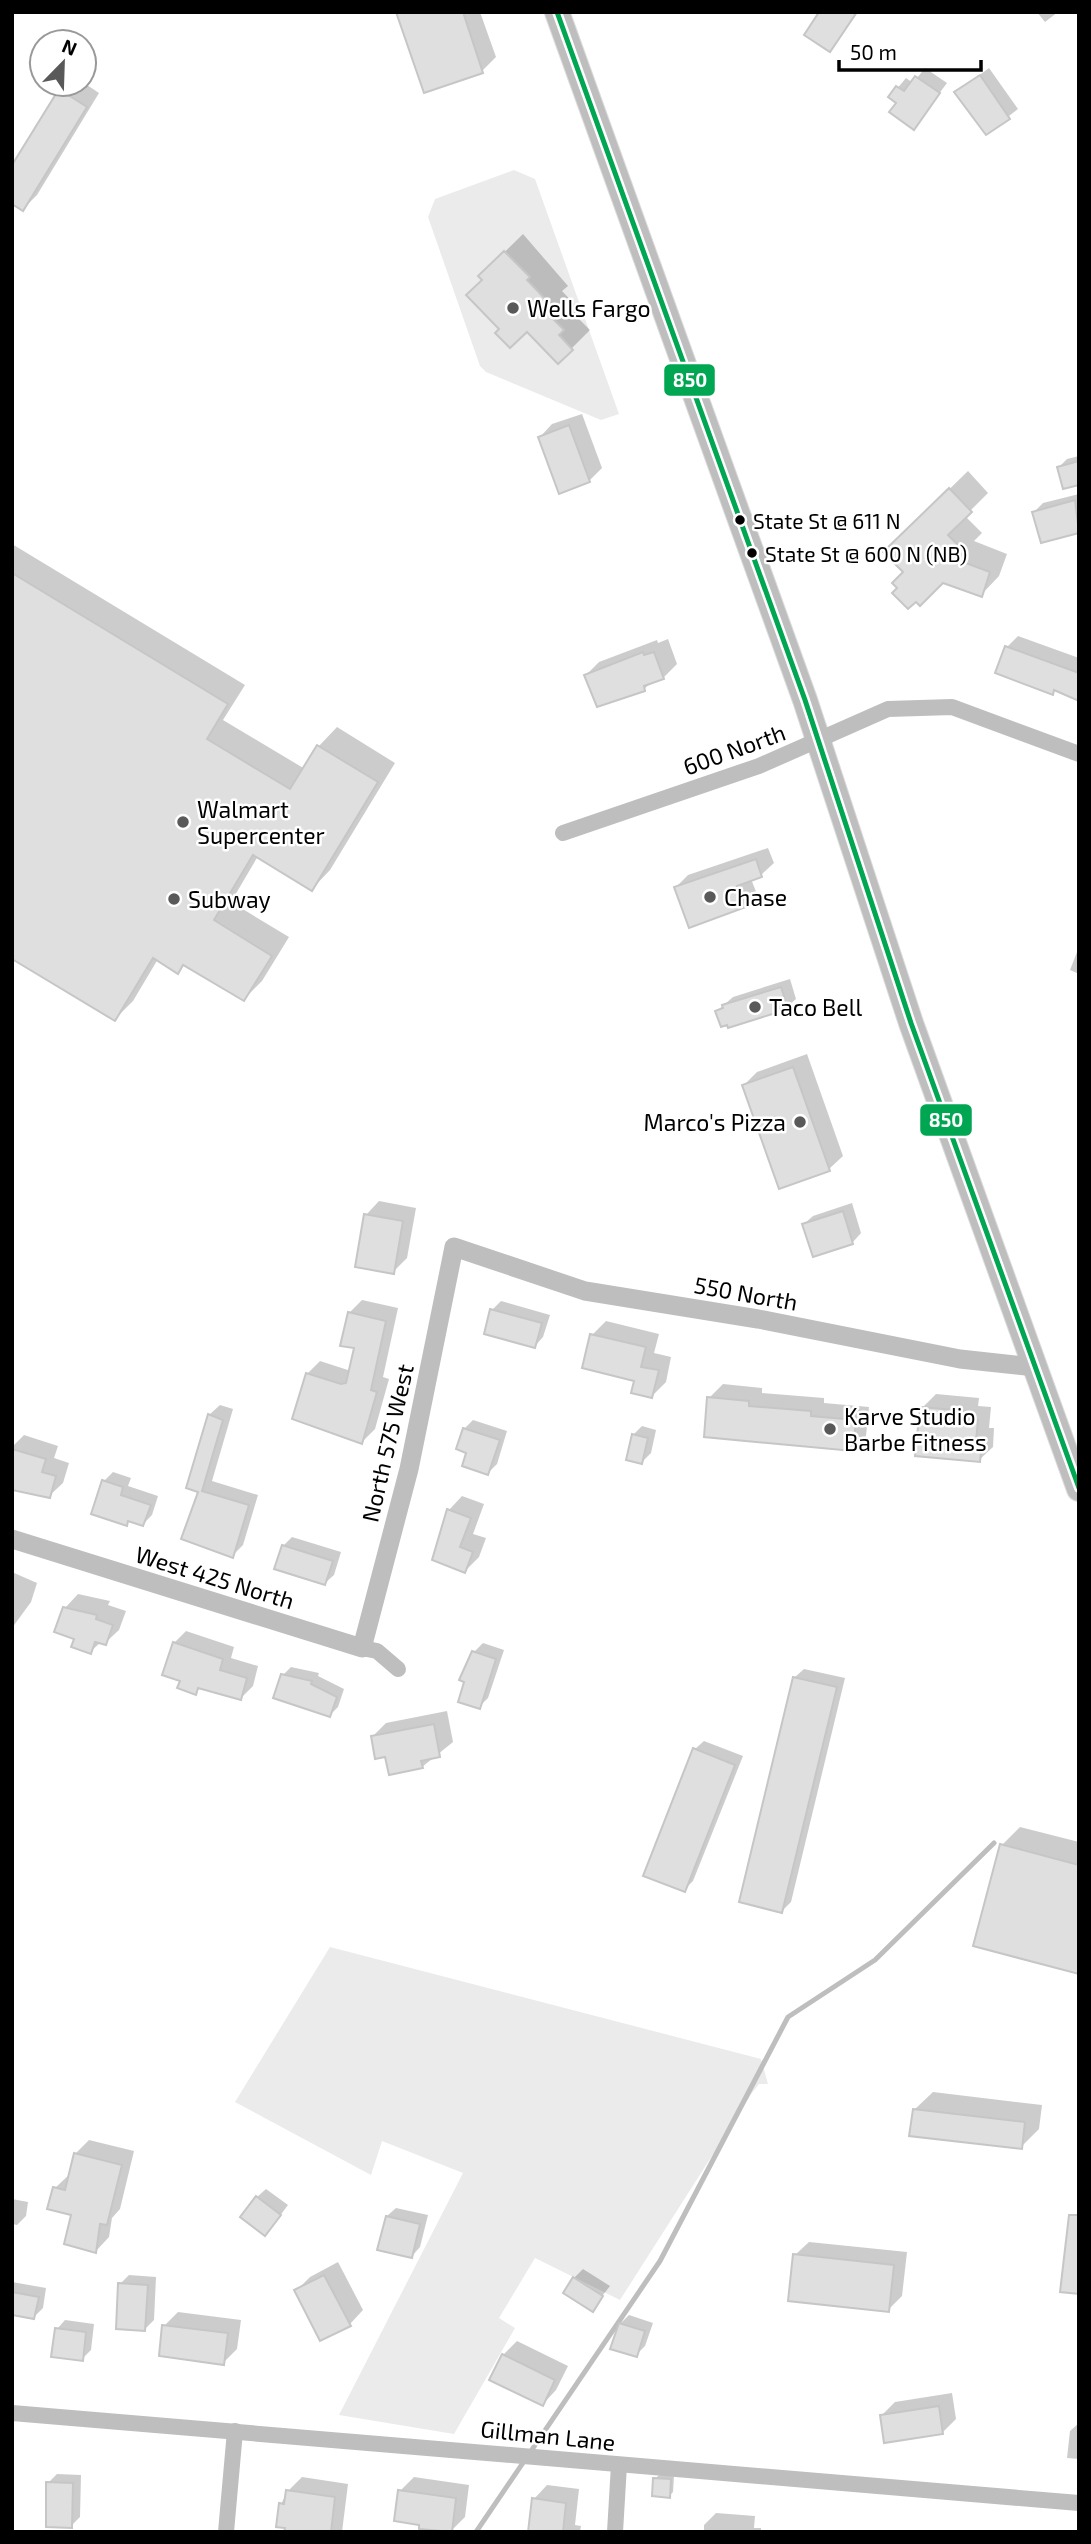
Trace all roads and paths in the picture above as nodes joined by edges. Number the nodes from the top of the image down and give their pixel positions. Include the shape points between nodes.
1 (557, 12) edge
2 (819, 742) junction
3 (1079, 754) edge
4 (563, 832) dead end
5 (454, 1247) joint
6 (1035, 1367) junction
7 (1079, 1489) edge
8 (12, 1539) edge
9 (362, 1648) junction
10 (398, 1669) dead end
11 (12, 2413) edge
12 (235, 2431) junction
13 (619, 2465) junction
14 (1079, 2503) edge
15 (226, 2532) edge
16 (615, 2532) edge

1 - 2 main road
2 - 3 street, 600 North via 888,709 952,707
2 - 4 street, 600 North
2 - 6 main road via 911,1023
5 - 6 street, 550 North via 585,1290 960,1359
5 - 9 street, North 575 West via 408,1469
6 - 7 main road
8 - 9 street, West 425 North
9 - 10 street, West 425 North via 377,1651
11 - 12 street, Gillman Lane
12 - 13 street, Gillman Lane
12 - 15 street
13 - 14 street, Gillman Lane
13 - 16 street

